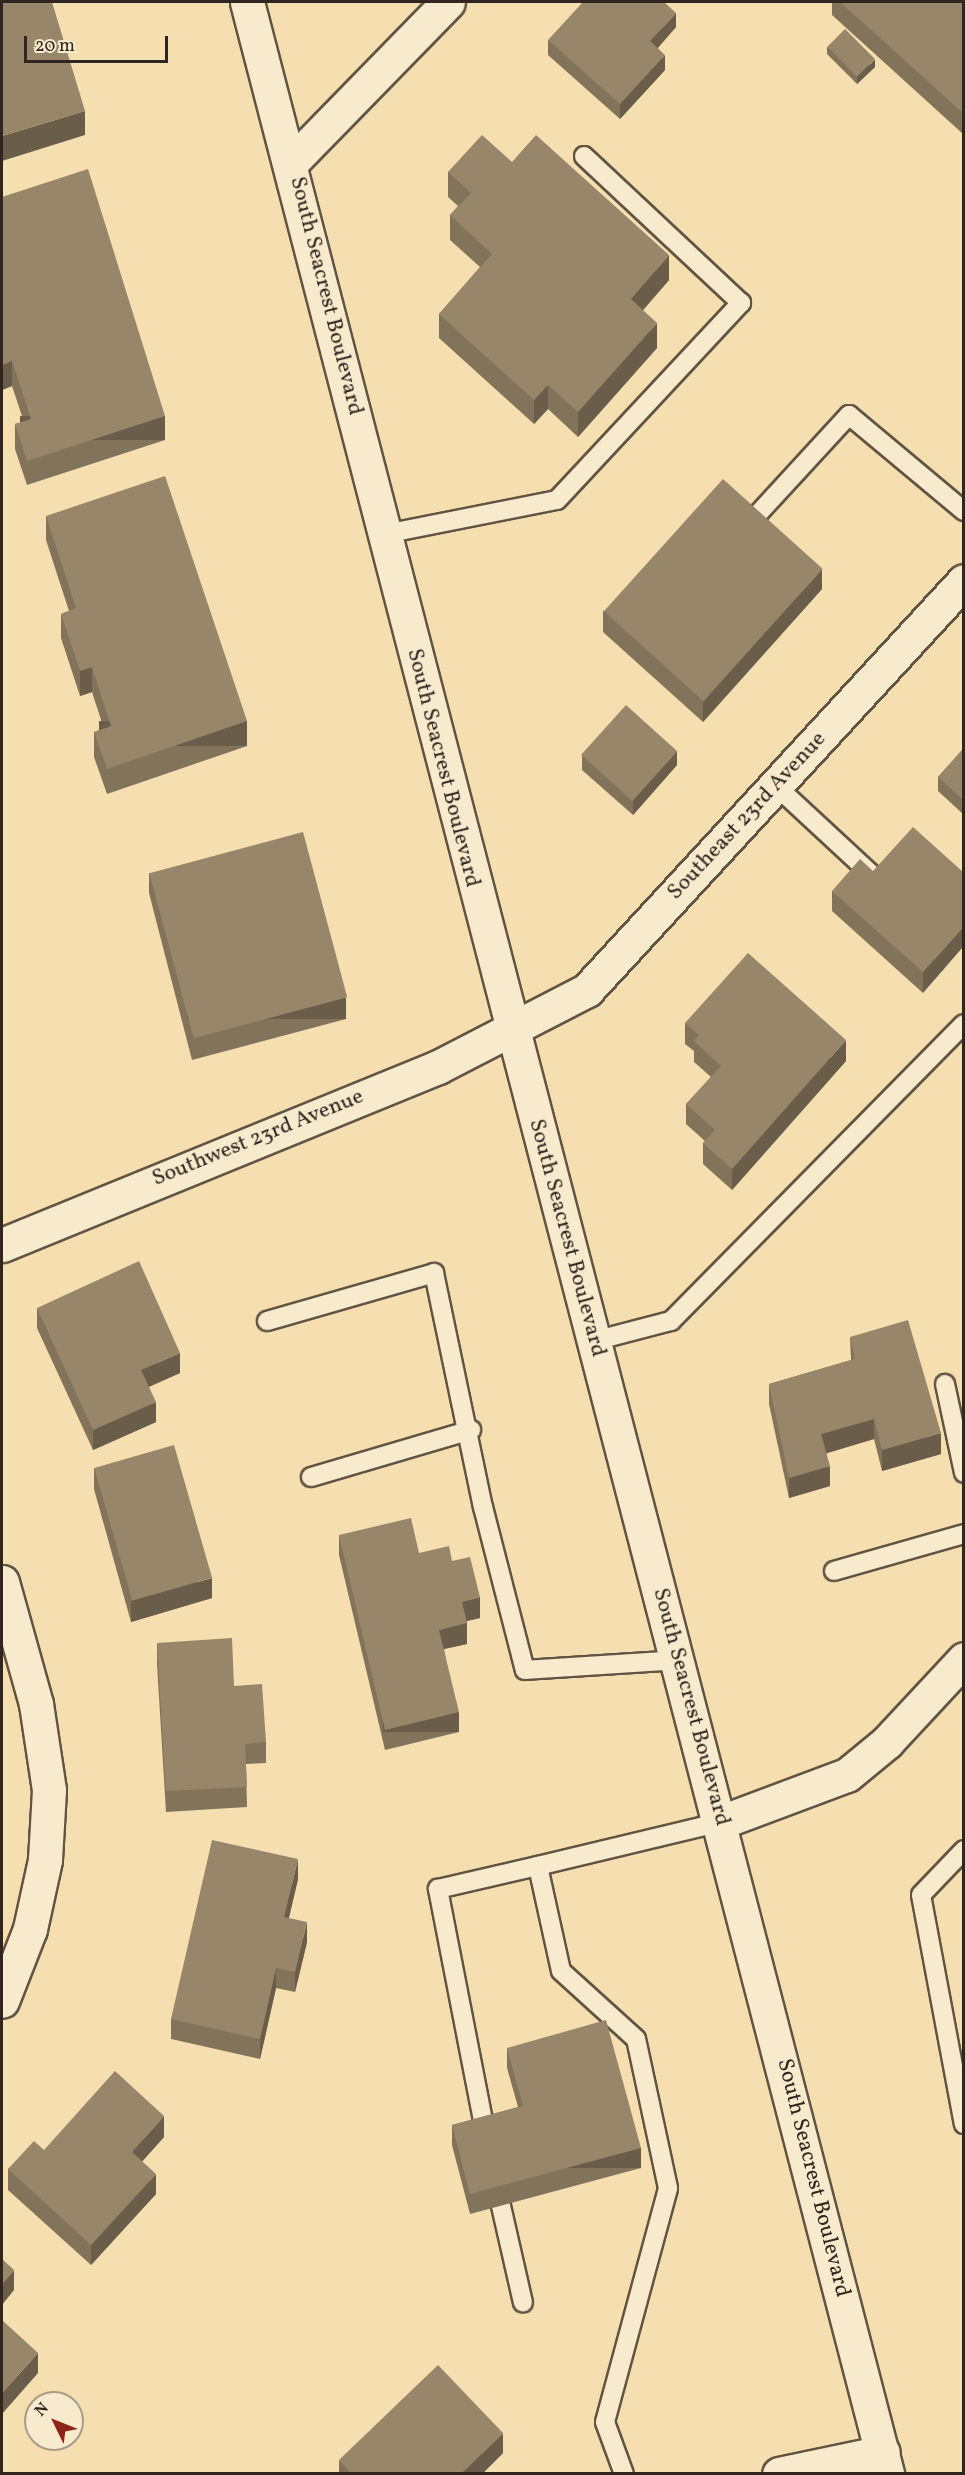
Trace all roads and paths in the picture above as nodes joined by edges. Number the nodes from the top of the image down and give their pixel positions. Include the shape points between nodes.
1 (247, 2) edge
2 (448, 2) edge
3 (584, 156) dead end
4 (292, 162) junction
5 (963, 511) edge
6 (757, 514) edge
7 (385, 534) junction
8 (963, 581) edge
9 (775, 785) junction
10 (870, 874) edge
11 (963, 1024) edge
12 (513, 1029) junction
13 (2, 1245) edge
14 (267, 1321) dead end
15 (594, 1341) junction
16 (945, 1384) dead end
17 (471, 1430) junction
18 (963, 1473) edge
19 (311, 1477) dead end
20 (963, 1534) edge
21 (834, 1571) dead end
22 (2, 1582) edge
23 (963, 1659) edge
24 (680, 1660) junction
25 (722, 1822) junction
26 (963, 1850) edge
27 (538, 1866) junction
28 (2, 2001) edge
29 (963, 2059) edge
30 (957, 2080) edge
31 (963, 2124) edge
32 (486, 2136) edge
33 (501, 2206) edge
34 (524, 2303) dead end
35 (885, 2463) edge
36 (624, 2474) edge
37 (779, 2474) edge

1 - 4 street, South Seacrest Boulevard
2 - 4 street
3 - 7 lane via 741,303 557,500
4 - 7 street, South Seacrest Boulevard
5 - 6 lane via 849,415
7 - 12 street, South Seacrest Boulevard
8 - 9 street, Southeast 23rd Avenue
9 - 10 lane
9 - 12 street, Southeast 23rd Avenue via 587,990
11 - 15 lane via 670,1321
12 - 13 street, Southwest 23rd Avenue via 438,1067
12 - 15 street, South Seacrest Boulevard
14 - 17 lane via 434,1274
15 - 24 street, South Seacrest Boulevard
16 - 18 lane
17 - 19 lane
17 - 24 lane via 483,1507 525,1670
20 - 21 lane
22 - 28 street via 36,1704 48,1790 45,1860 30,1929
23 - 25 street via 887,1742 847,1775
24 - 25 street, South Seacrest Boulevard
25 - 27 lane
25 - 35 street, South Seacrest Boulevard
26 - 30 lane via 921,1895
27 - 32 lane via 438,1890
27 - 36 lane via 561,1971 636,2039 668,2188 604,2422
29 - 30 lane
30 - 31 lane
33 - 34 lane
35 - 37 street

